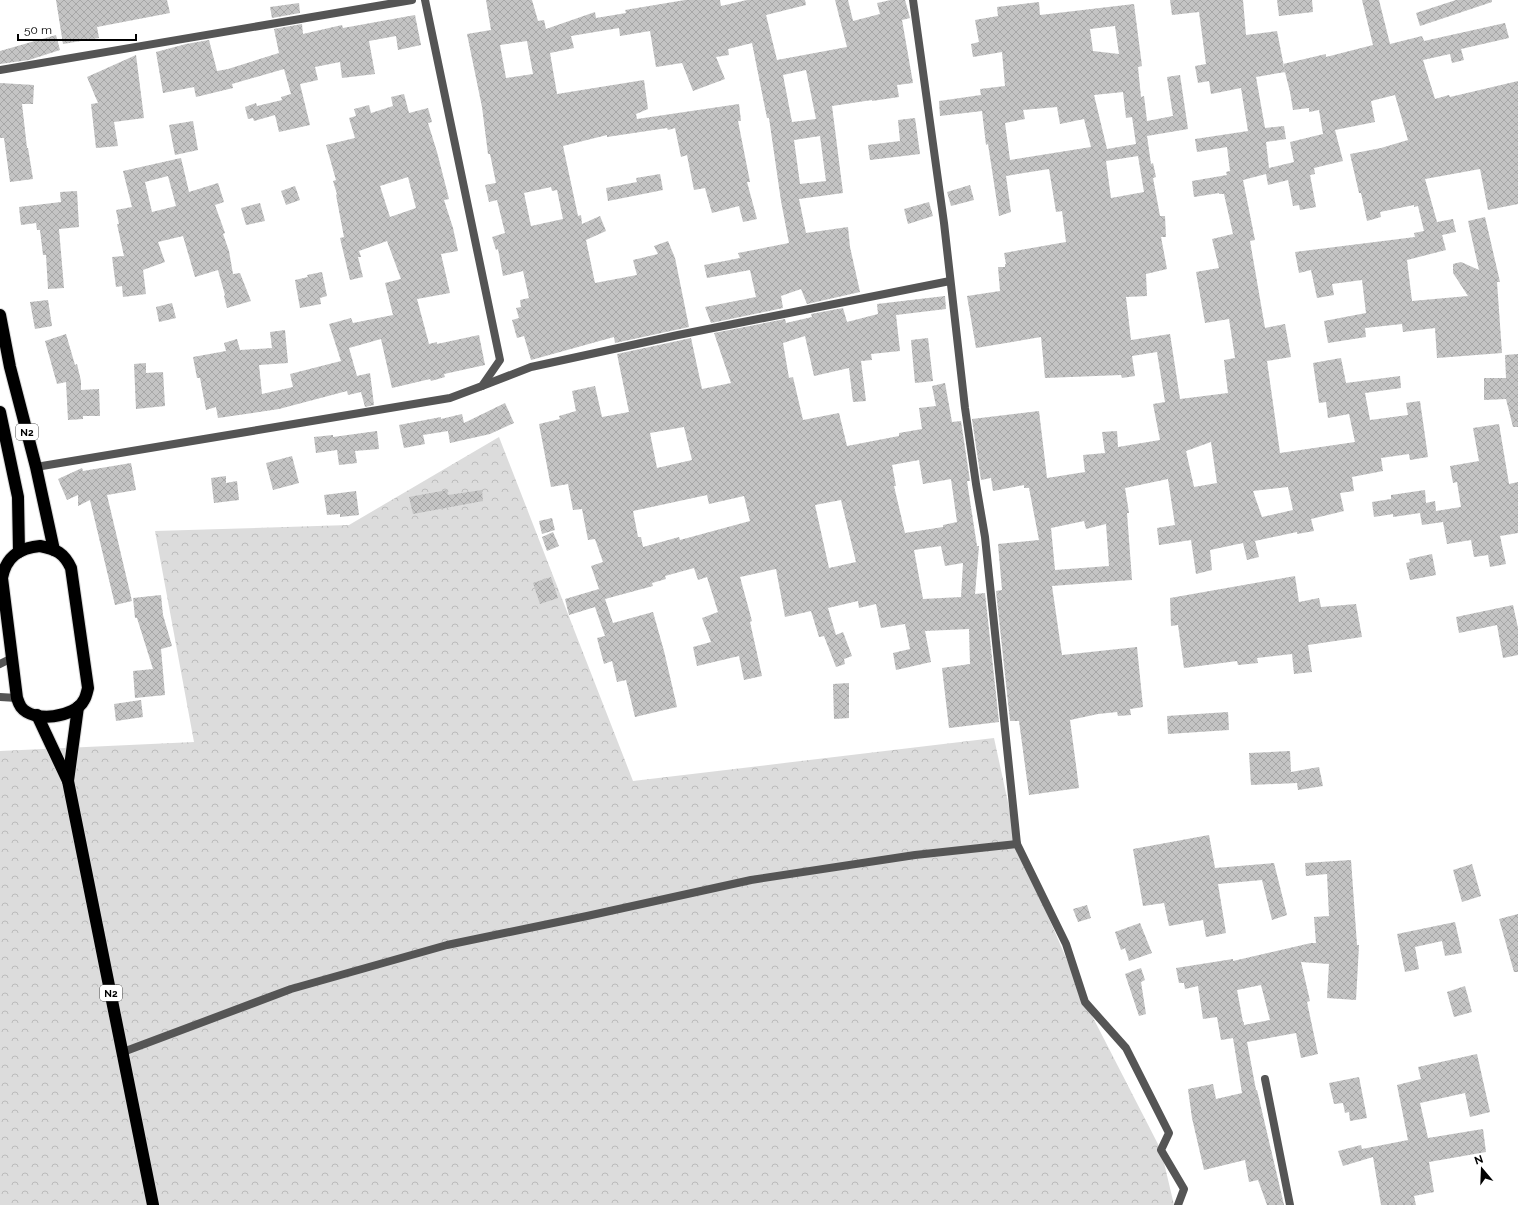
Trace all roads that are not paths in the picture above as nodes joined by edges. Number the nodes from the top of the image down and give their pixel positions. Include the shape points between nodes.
1 (412, 0) edge
2 (425, 0) edge
3 (913, 0) edge
4 (0, 70) edge
5 (950, 281) junction
6 (0, 315) edge
7 (482, 386) junction
8 (0, 412) edge
9 (36, 466) junction
10 (54, 550) junction
11 (19, 552) junction
12 (12, 658) junction
13 (0, 664) edge
14 (0, 697) edge
15 (17, 698) junction
16 (78, 707) junction
17 (36, 715) junction
18 (68, 781) junction
19 (1017, 844) junction
20 (123, 1052) junction
21 (1265, 1079) dead end
22 (153, 1205) edge
23 (1178, 1205) edge
24 (1290, 1205) edge

1 - 4 street
2 - 7 street via 500,360
3 - 5 street
5 - 7 street via 531,367
5 - 19 street via 965,408 985,537
6 - 9 highway, N2 via 10,367
7 - 9 street via 450,398
8 - 11 highway, N2 via 18,498
9 - 10 highway, N2
10 - 11 highway via 40,546
10 - 16 highway via 66,558 71,568 88,688 84,701
11 - 12 highway via 4,567 2,578
12 - 13 street
12 - 15 highway
14 - 15 street
15 - 17 highway via 21,707
16 - 17 highway via 62,715
16 - 18 highway, N2
17 - 18 highway, N2
18 - 20 highway, N2
19 - 20 street via 751,880 447,945 291,989
19 - 23 street via 1066,944 1086,1002 1126,1048 1169,1133 1161,1150 1184,1189
20 - 22 highway, N2
21 - 24 street

